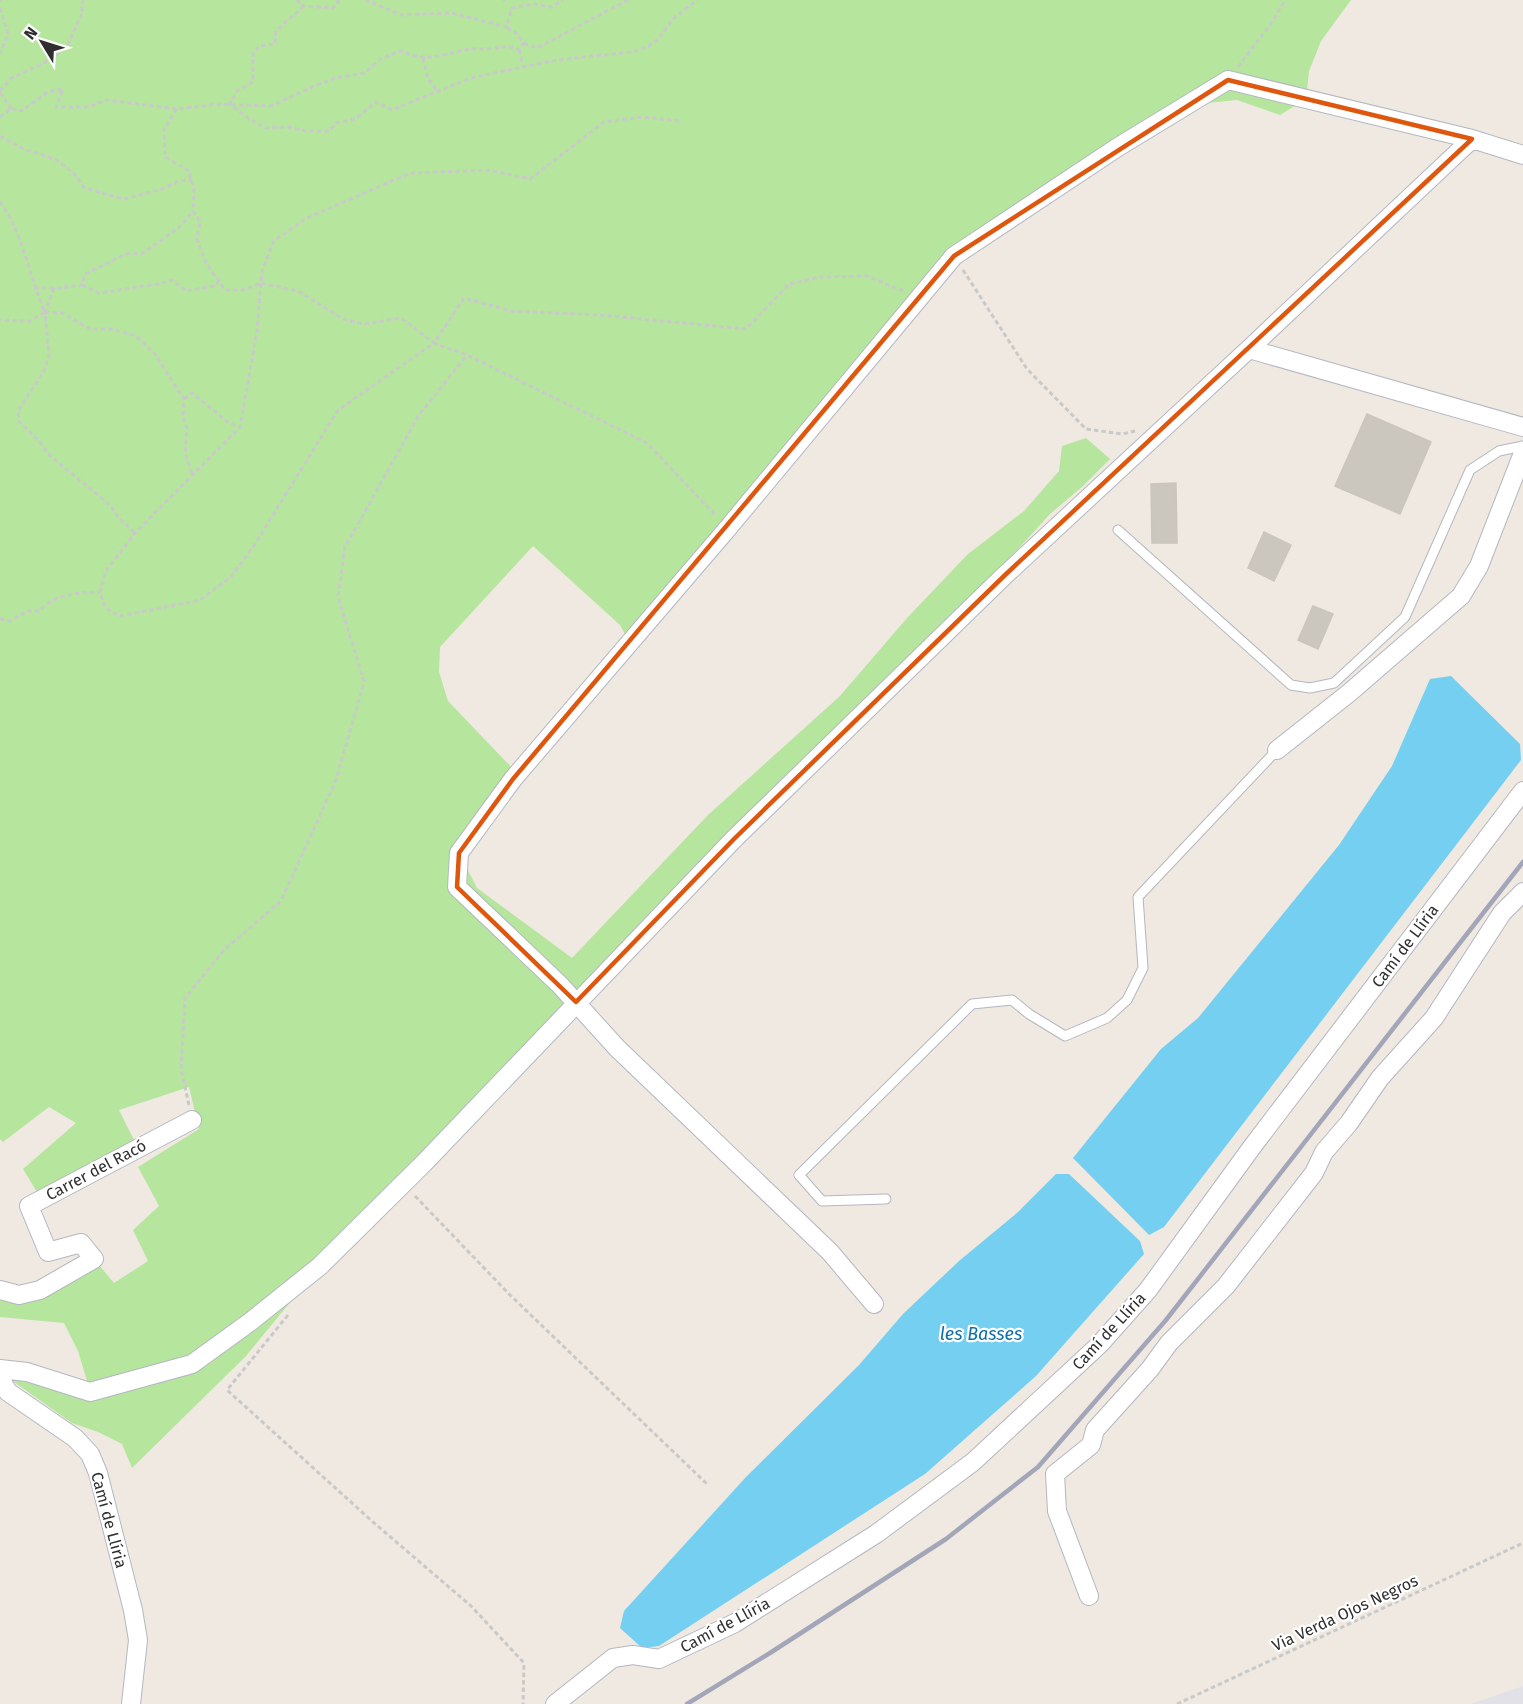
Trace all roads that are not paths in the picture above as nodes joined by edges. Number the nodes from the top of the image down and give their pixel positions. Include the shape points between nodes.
1 (1472, 140) junction
2 (1523, 155) edge
3 (1249, 350) junction
4 (1523, 427) edge
5 (1523, 446) edge
6 (1523, 453) edge
7 (1118, 530) dead end
8 (1277, 750) joint
9 (1523, 791) edge
10 (1523, 892) edge
11 (576, 1002) junction
12 (192, 1120) road end
13 (886, 1199) dead end
14 (0, 1290) edge
15 (874, 1304) dead end
16 (0, 1369) edge
17 (0, 1378) edge
18 (1089, 1596) dead end
19 (131, 1704) edge
20 (555, 1704) edge

1 - 2 street
1 - 3 street
1 - 11 street via 1228,80 1118,147 954,256 513,779 459,853 457,887
3 - 4 street
3 - 11 street via 1004,576 734,839
5 - 7 lane via 1499,451 1470,470 1405,617 1334,683 1310,688 1291,686
6 - 8 street via 1479,566 1461,596
8 - 13 lane via 1138,897 1143,968 1127,1000 1107,1018 1065,1036 1012,1000 972,1004 799,1175 822,1201
9 - 20 street, Camí de Llíria via 1148,1290 1099,1345 973,1462 876,1534 735,1623 659,1659 633,1655 613,1658
10 - 18 street via 1502,914 1434,1018 1380,1078 1324,1152 1314,1173 1226,1286 1169,1343 1095,1430 1091,1445 1055,1474 1057,1511
11 - 15 street via 617,1048 830,1252
11 - 16 street via 320,1266 192,1364 90,1392 27,1372
12 - 14 street, Carrer del Racó via 29,1206 48,1252 81,1243 94,1259 40,1290 19,1295
17 - 19 street, Camí de Llíria via 8,1392 75,1438 90,1454 98,1473 134,1610 138,1640

